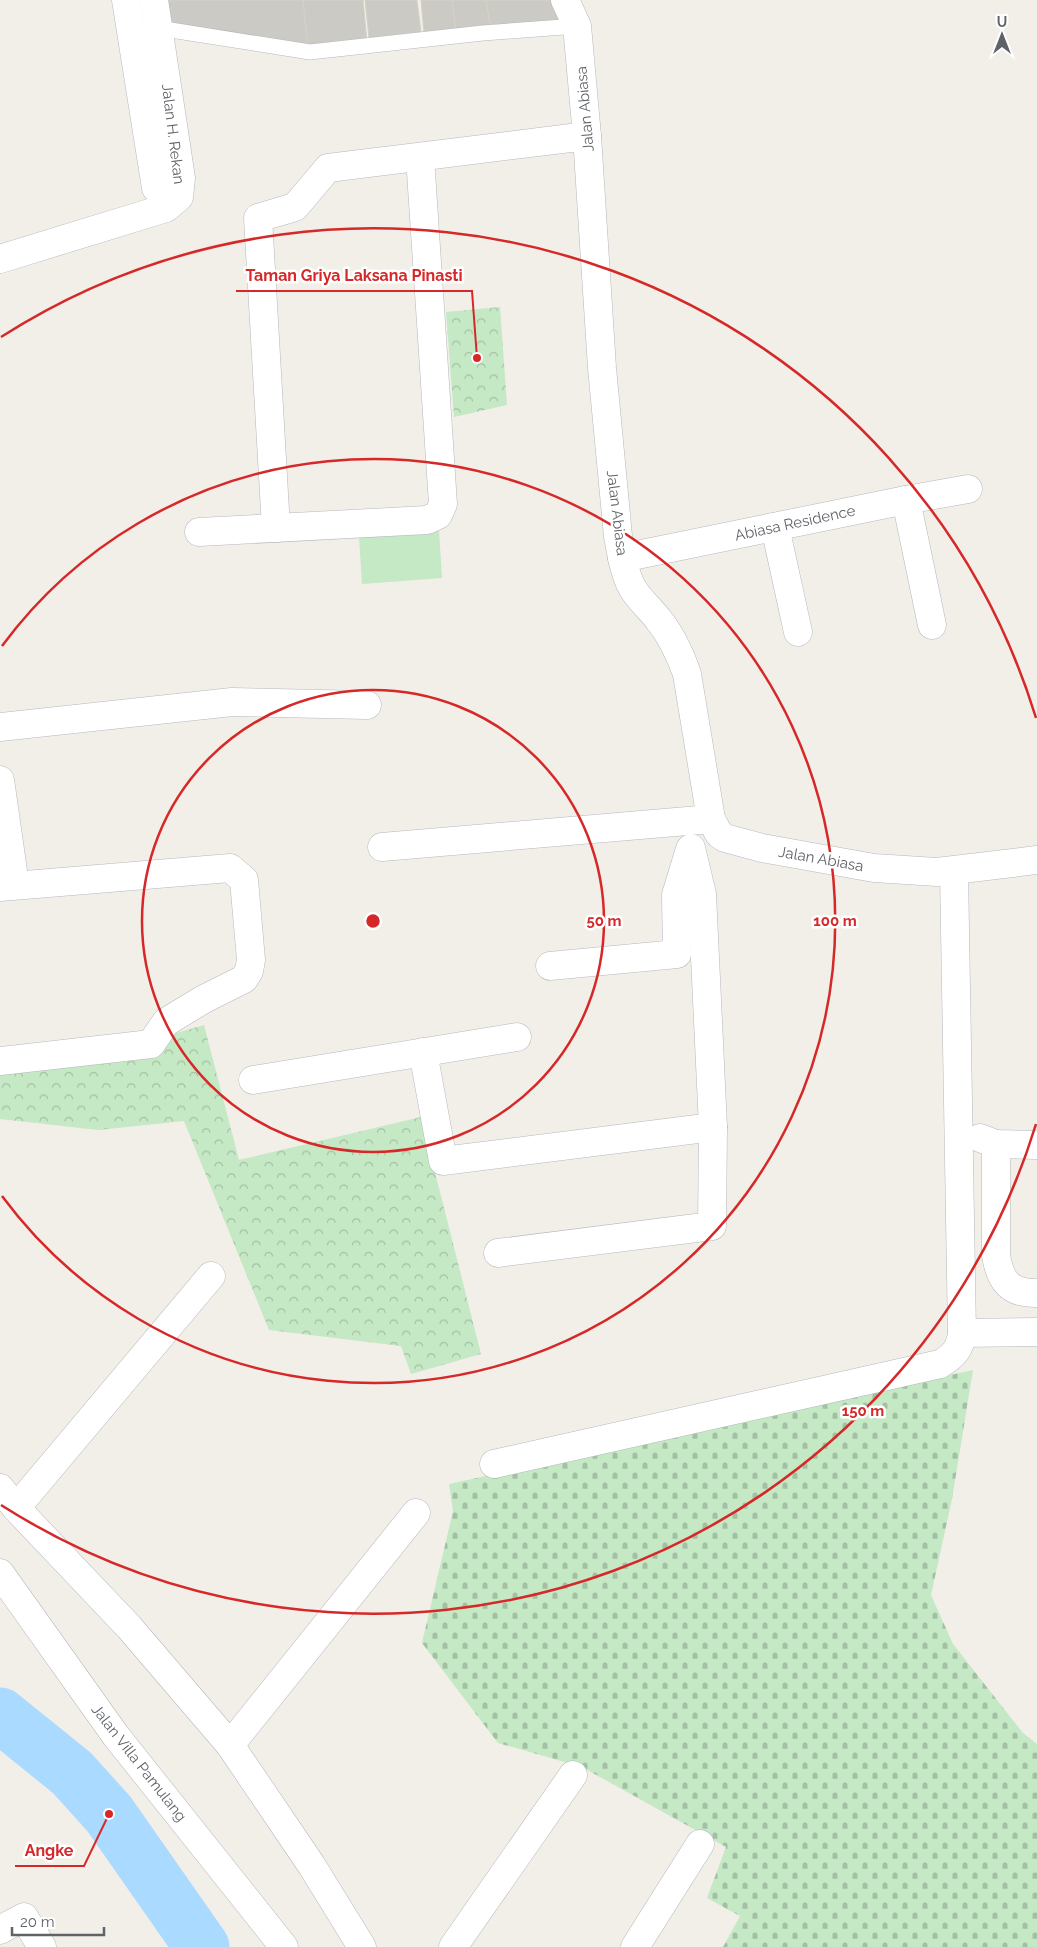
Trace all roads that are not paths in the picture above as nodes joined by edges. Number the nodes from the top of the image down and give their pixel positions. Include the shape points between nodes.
1 (126, 0) edge
2 (154, 0) edge
3 (565, 0) edge
4 (577, 26) junction
5 (158, 28) junction
6 (588, 136) junction
7 (420, 157) junction
8 (156, 188) dead end
9 (0, 259) edge
10 (968, 490) dead end
11 (906, 500) junction
12 (776, 527) junction
13 (276, 528) junction
14 (199, 532) dead end
15 (622, 558) junction
16 (932, 625) dead end
17 (798, 632) dead end
18 (367, 706) dead end
19 (0, 727) edge
20 (0, 780) edge
21 (711, 819) junction
22 (382, 848) dead end
23 (691, 848) junction
24 (1037, 860) edge
25 (954, 871) junction
26 (8, 886) edge
27 (550, 966) dead end
28 (518, 1037) dead end
29 (424, 1052) junction
30 (0, 1061) edge
31 (253, 1080) dead end
32 (960, 1119) junction
33 (713, 1127) junction
34 (996, 1144) junction
35 (1037, 1145) edge
36 (498, 1253) dead end
37 (212, 1276) dead end
38 (1037, 1293) edge
39 (1037, 1332) edge
40 (962, 1333) junction
41 (494, 1464) dead end
42 (8, 1498) edge
43 (416, 1513) dead end
44 (0, 1574) edge
45 (230, 1745) junction
46 (573, 1775) dead end
47 (700, 1844) dead end
48 (0, 1930) edge
49 (42, 1947) edge
50 (284, 1947) edge
51 (362, 1947) edge
52 (453, 1947) edge
53 (635, 1947) edge

1 - 8 street
2 - 5 street, Jalan H. Rekan
3 - 4 street, Jalan Abiasa
4 - 5 lane via 310,52
4 - 6 street, Jalan Abiasa
5 - 9 street, Jalan H. Rekan via 181,178 179,197 166,208
6 - 7 street
6 - 15 street, Jalan Abiasa via 602,368
7 - 13 street via 328,168 295,207 258,218
7 - 13 street via 443,504 438,514 426,520
10 - 11 street, Abiasa Residence
11 - 12 street, Abiasa Residence
11 - 16 street
12 - 15 street, Abiasa Residence
12 - 17 street
13 - 14 street
15 - 21 street, Jalan Abiasa via 634,591 658,619 681,656 687,674
18 - 19 street via 232,702
20 - 26 street
21 - 22 street
21 - 23 street
21 - 25 street, Jalan Abiasa via 725,838 762,848 874,868
23 - 27 street via 676,895 677,954
23 - 33 street via 702,894
24 - 25 street, Jalan Abiasa
25 - 32 street
26 - 30 street via 230,868 244,880 251,960 244,979 166,1022 151,1044
28 - 29 street
29 - 31 street
29 - 33 street via 443,1161
32 - 34 street via 969,1133
32 - 40 street
33 - 36 street via 712,1226
34 - 35 street
34 - 38 street via 998,1270 1008,1285 1022,1293
37 - 42 street
39 - 40 street
40 - 41 street via 961,1345 953,1356 940,1364
42 - 45 street via 129,1627
43 - 45 street
44 - 50 street, Jalan Villa Pamulang via 116,1736
45 - 51 street
46 - 52 street
47 - 53 street
48 - 49 street via 24,1917

